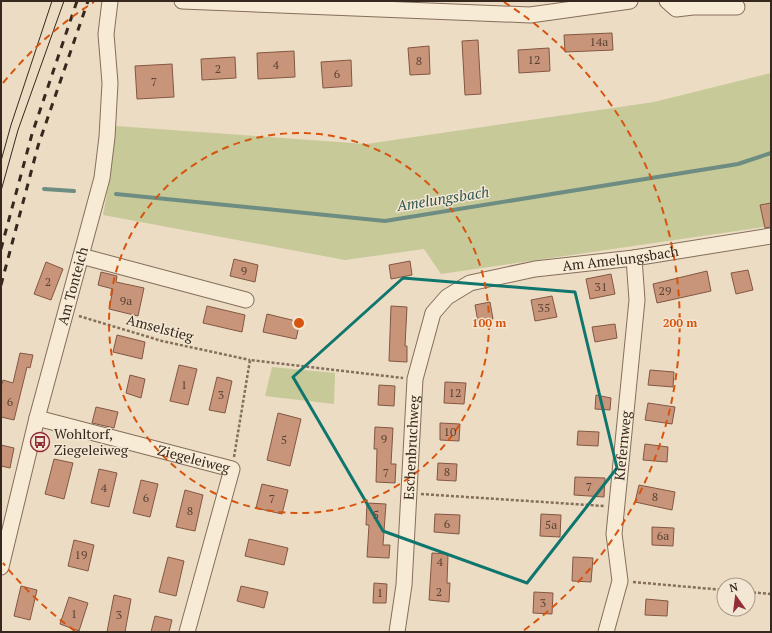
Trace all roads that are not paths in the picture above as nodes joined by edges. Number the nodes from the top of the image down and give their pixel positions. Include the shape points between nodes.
1 (110, 1) edge
2 (182, 1) edge
3 (630, 1) edge
4 (667, 1) edge
5 (737, 7) dead end
6 (771, 236) edge
7 (81, 256) junction
8 (634, 258) junction
9 (470, 283) joint
10 (246, 300) dead end
11 (37, 418) junction
12 (1, 567) edge
13 (187, 632) edge
14 (397, 632) edge
15 (606, 632) edge

1 - 7 street, Am Tonteich via 106,34 110,83 107,137 102,178
2 - 3 street via 530,15
4 - 5 street via 676,9
6 - 8 street, Am Amelungsbach
7 - 10 street
7 - 11 street, Am Tonteich
8 - 9 street, Am Amelungsbach via 535,269
8 - 15 street, Kiefernweg via 637,300 614,534 620,581
9 - 14 street, Eschenbruchweg via 447,297 433,313 415,379 404,586
11 - 12 street, Am Tonteich
11 - 13 street, Ziegeleiweg via 232,469

